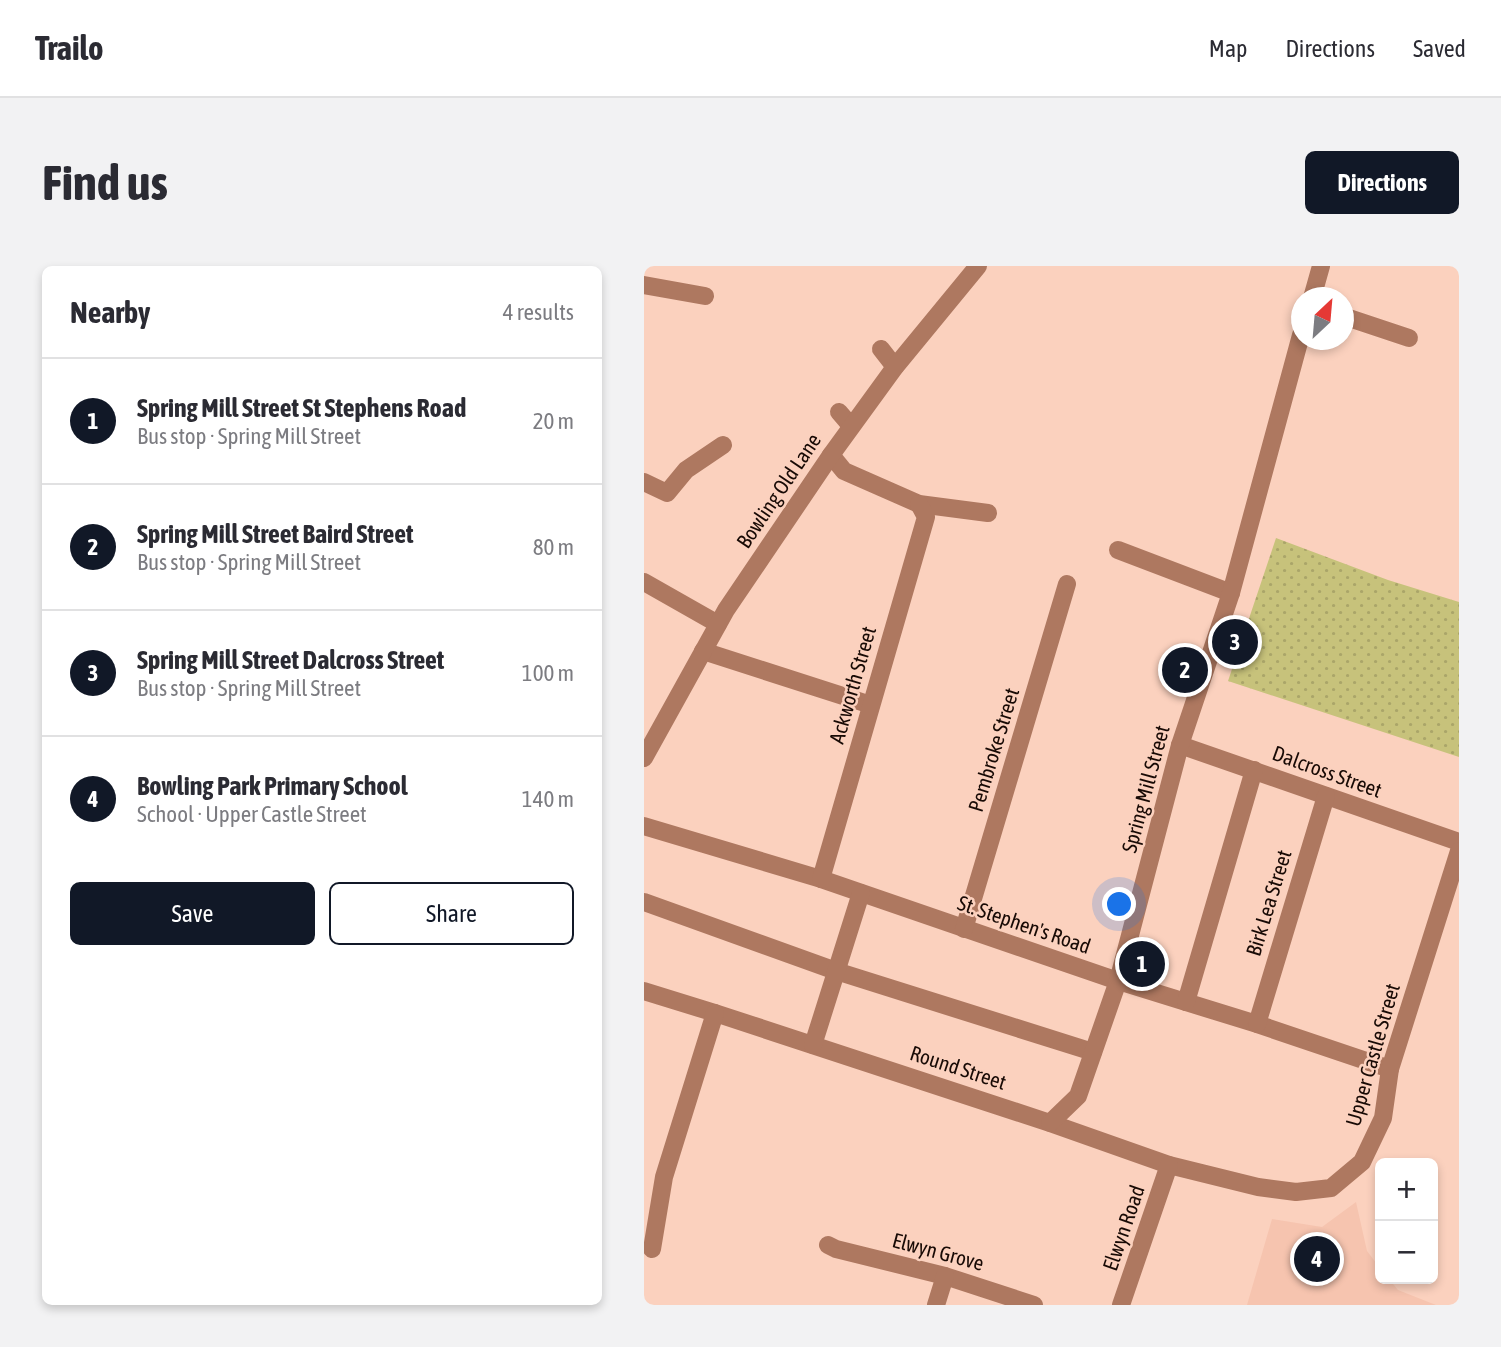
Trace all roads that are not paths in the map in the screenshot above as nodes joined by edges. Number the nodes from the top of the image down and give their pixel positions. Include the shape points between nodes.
1 (978, 266) edge
2 (1321, 266) edge
3 (644, 285) edge
4 (1315, 287) edge
5 (705, 296) dead end
6 (1354, 320) edge
7 (1409, 338) dead end
8 (881, 349) dead end
9 (1297, 350) edge
10 (895, 367) junction
11 (839, 412) dead end
12 (851, 426) junction
13 (723, 445) dead end
14 (831, 455) junction
15 (644, 482) edge
16 (919, 504) junction
17 (988, 513) dead end
18 (1118, 550) dead end
19 (644, 582) edge
20 (1067, 584) dead end
21 (1231, 593) junction
22 (718, 624) junction
23 (703, 651) junction
24 (871, 705) junction
25 (1180, 746) junction
26 (644, 758) edge
27 (1254, 770) junction
28 (1326, 796) junction
29 (650, 827) edge
30 (1459, 842) edge
31 (1459, 852) edge
32 (821, 879) junction
33 (861, 893) junction
34 (644, 902) edge
35 (964, 929) junction
36 (836, 971) junction
37 (1118, 981) junction
38 (644, 991) edge
39 (1186, 1002) junction
40 (715, 1013) junction
41 (1257, 1024) junction
42 (813, 1045) junction
43 (1093, 1052) junction
44 (1390, 1069) junction
45 (1050, 1123) junction
46 (1169, 1165) junction
47 (1258, 1187) joint
48 (828, 1245) dead end
49 (652, 1249) dead end
50 (945, 1276) junction
51 (936, 1305) edge
52 (1034, 1305) edge
53 (1121, 1305) edge

1 - 10 street, Bowling Old Lane
2 - 4 street
3 - 5 street
6 - 7 street
8 - 10 street
9 - 21 street, Spring Mill Street
10 - 12 street, Bowling Old Lane
11 - 12 street
12 - 14 street, Bowling Old Lane
13 - 15 street via 686,470 667,493
14 - 16 street via 844,471
14 - 22 street, Bowling Old Lane
16 - 17 street
16 - 24 street, Ackworth Street via 926,517
18 - 21 street
19 - 22 street
20 - 35 street, Pembroke Street
21 - 25 street, Spring Mill Street
22 - 23 street, Bowling Old Lane
23 - 24 street
23 - 26 street, Bowling Old Lane
24 - 32 street, Ackworth Street
25 - 27 street, Dalcross Street
25 - 37 street, Spring Mill Street
27 - 28 street, Dalcross Street
27 - 39 street
28 - 30 street, Dalcross Street
28 - 41 street, Birk Lea Street
29 - 32 street, St. Stephen's Road
31 - 44 street, Upper Castle Street
32 - 33 street, St. Stephen's Road
33 - 35 street, St. Stephen's Road
33 - 36 street
34 - 36 street
35 - 37 street, St. Stephen's Road
36 - 42 street
36 - 43 street
37 - 39 street, St. Stephen's Road
37 - 43 street, Spring Mill Street
38 - 40 street, Round Street
39 - 41 street, St. Stephen's Road
40 - 42 street, Round Street
40 - 49 street via 664,1177
41 - 44 street, St. Stephen's Road
42 - 45 street, Round Street
43 - 45 street, Spring Mill Street via 1078,1096
44 - 47 street, Upper Castle Street via 1383,1118 1362,1162 1331,1188 1296,1192
45 - 46 street, Round Street
46 - 47 street, Round Street
46 - 53 street, Elwyn Road
48 - 50 street, Elwyn Grove
50 - 51 street
50 - 52 street, Elwyn Grove

